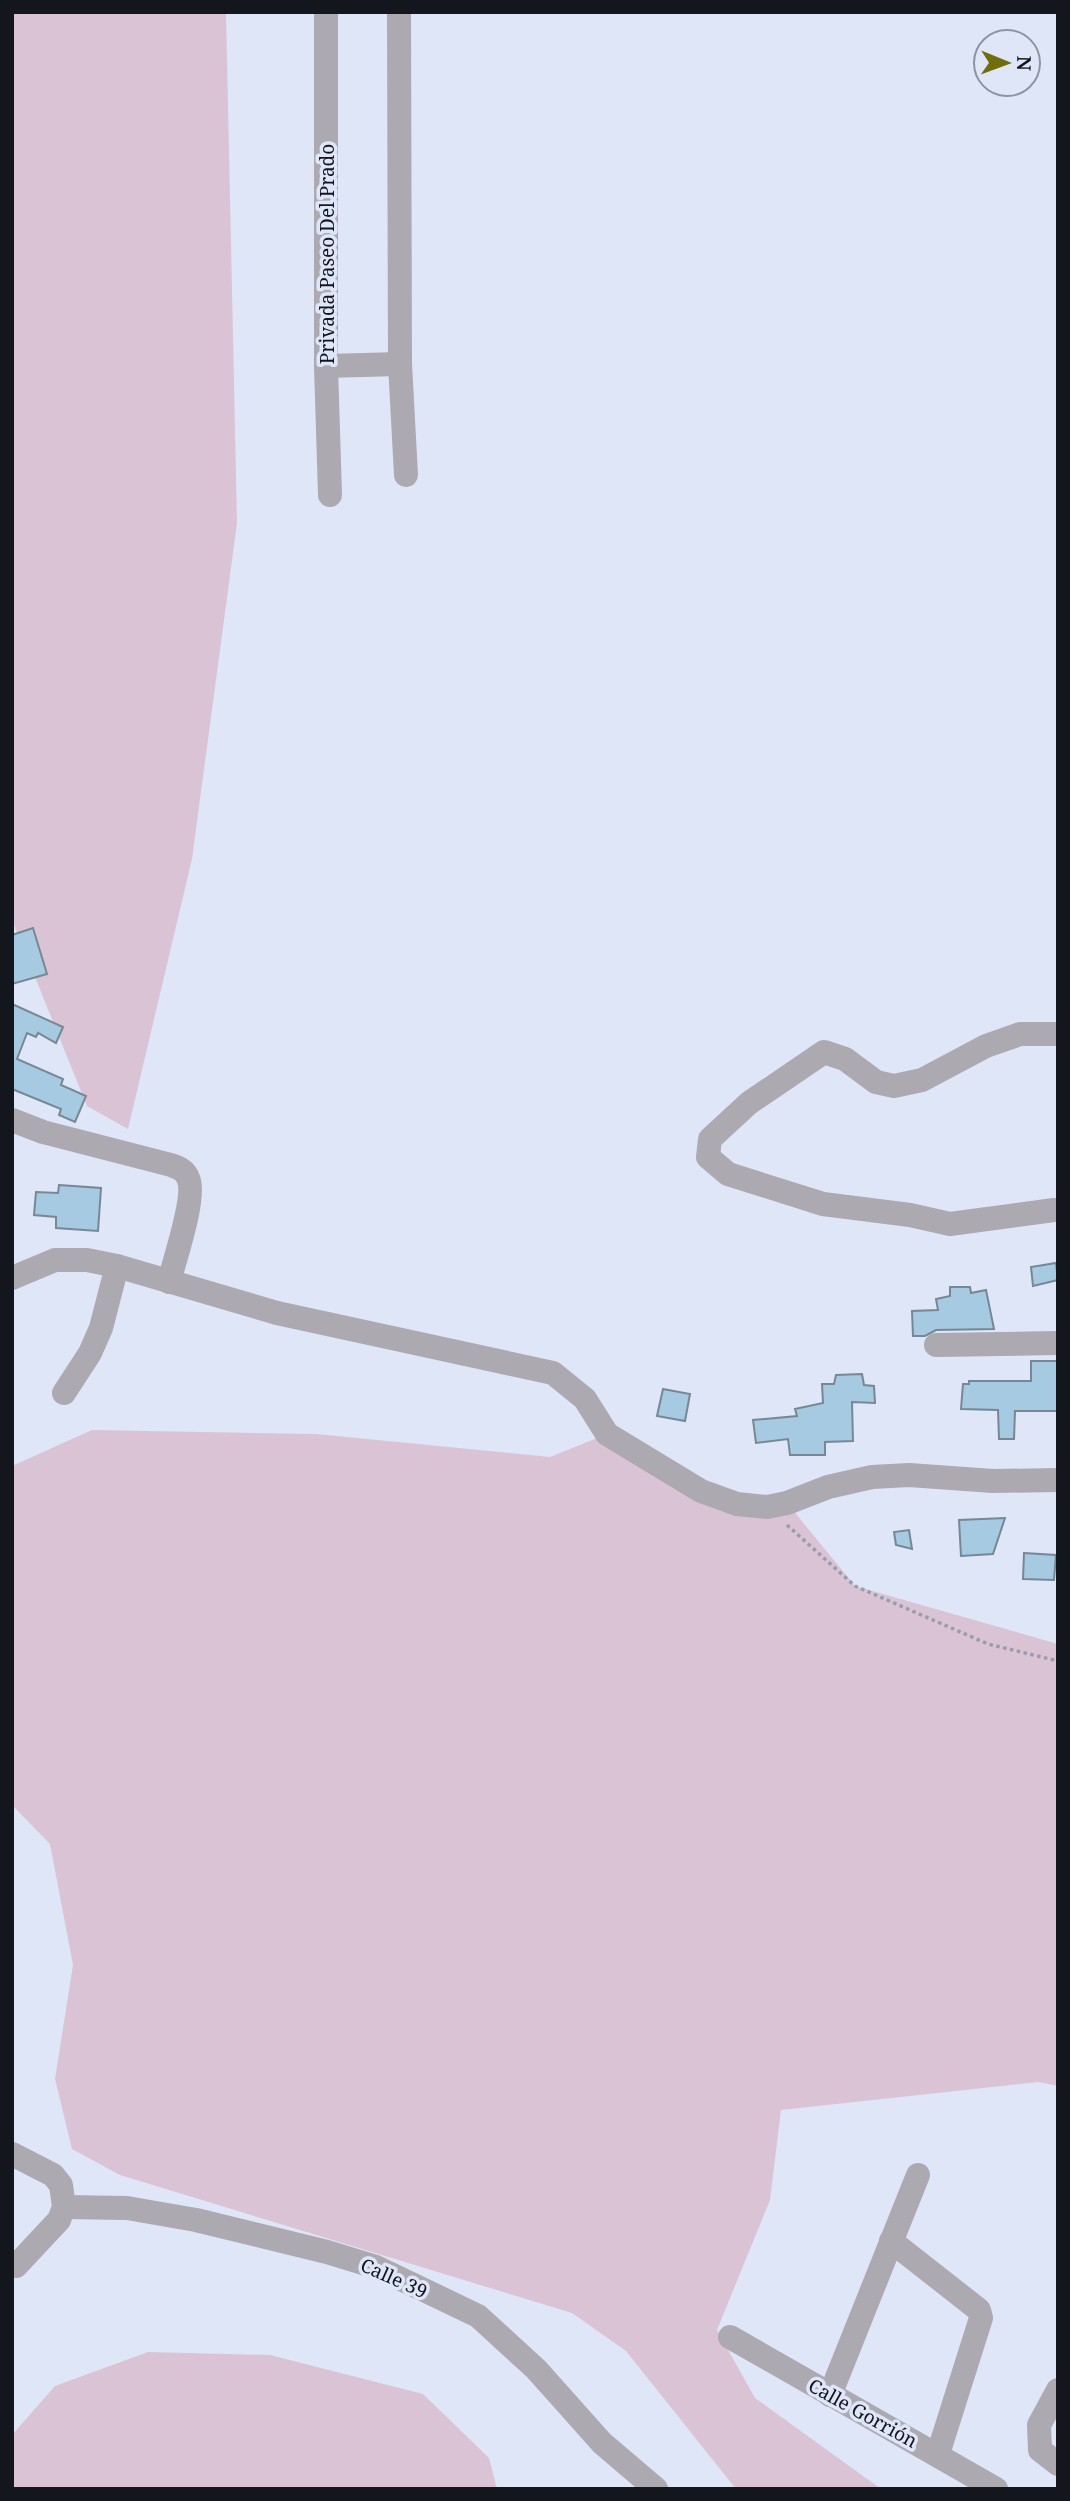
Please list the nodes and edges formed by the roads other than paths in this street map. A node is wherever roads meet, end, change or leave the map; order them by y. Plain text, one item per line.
1 (326, 12) edge
2 (399, 12) edge
3 (400, 364) junction
4 (326, 366) junction
5 (406, 475) dead end
6 (330, 495) dead end
7 (1058, 1034) edge
8 (12, 1120) edge
9 (1054, 1210) dead end
10 (117, 1266) junction
11 (12, 1279) edge
12 (169, 1282) junction
13 (1058, 1343) edge
14 (936, 1345) dead end
15 (64, 1393) dead end
16 (1058, 1480) edge
17 (12, 2154) edge
18 (918, 2175) dead end
19 (64, 2207) junction
20 (891, 2241) junction
21 (16, 2266) dead end
22 (730, 2337) dead end
23 (1058, 2390) edge
24 (830, 2395) junction
25 (938, 2454) junction
26 (1058, 2465) edge
27 (656, 2489) edge
28 (996, 2489) edge

1 - 4 street, Privada Paseo Del Prado
2 - 3 street
3 - 4 street
3 - 5 street
4 - 6 street, Privada Paseo Del Prado
7 - 9 street
8 - 12 street
10 - 11 street
10 - 12 street
10 - 15 street
12 - 16 street
13 - 14 street
17 - 19 street
18 - 20 street
19 - 21 street
19 - 27 street, Calle 39
20 - 24 street
20 - 25 street
22 - 24 street, Calle Gorrión
23 - 26 street
24 - 25 street, Calle Gorrión
25 - 28 street, Calle Gorrión

